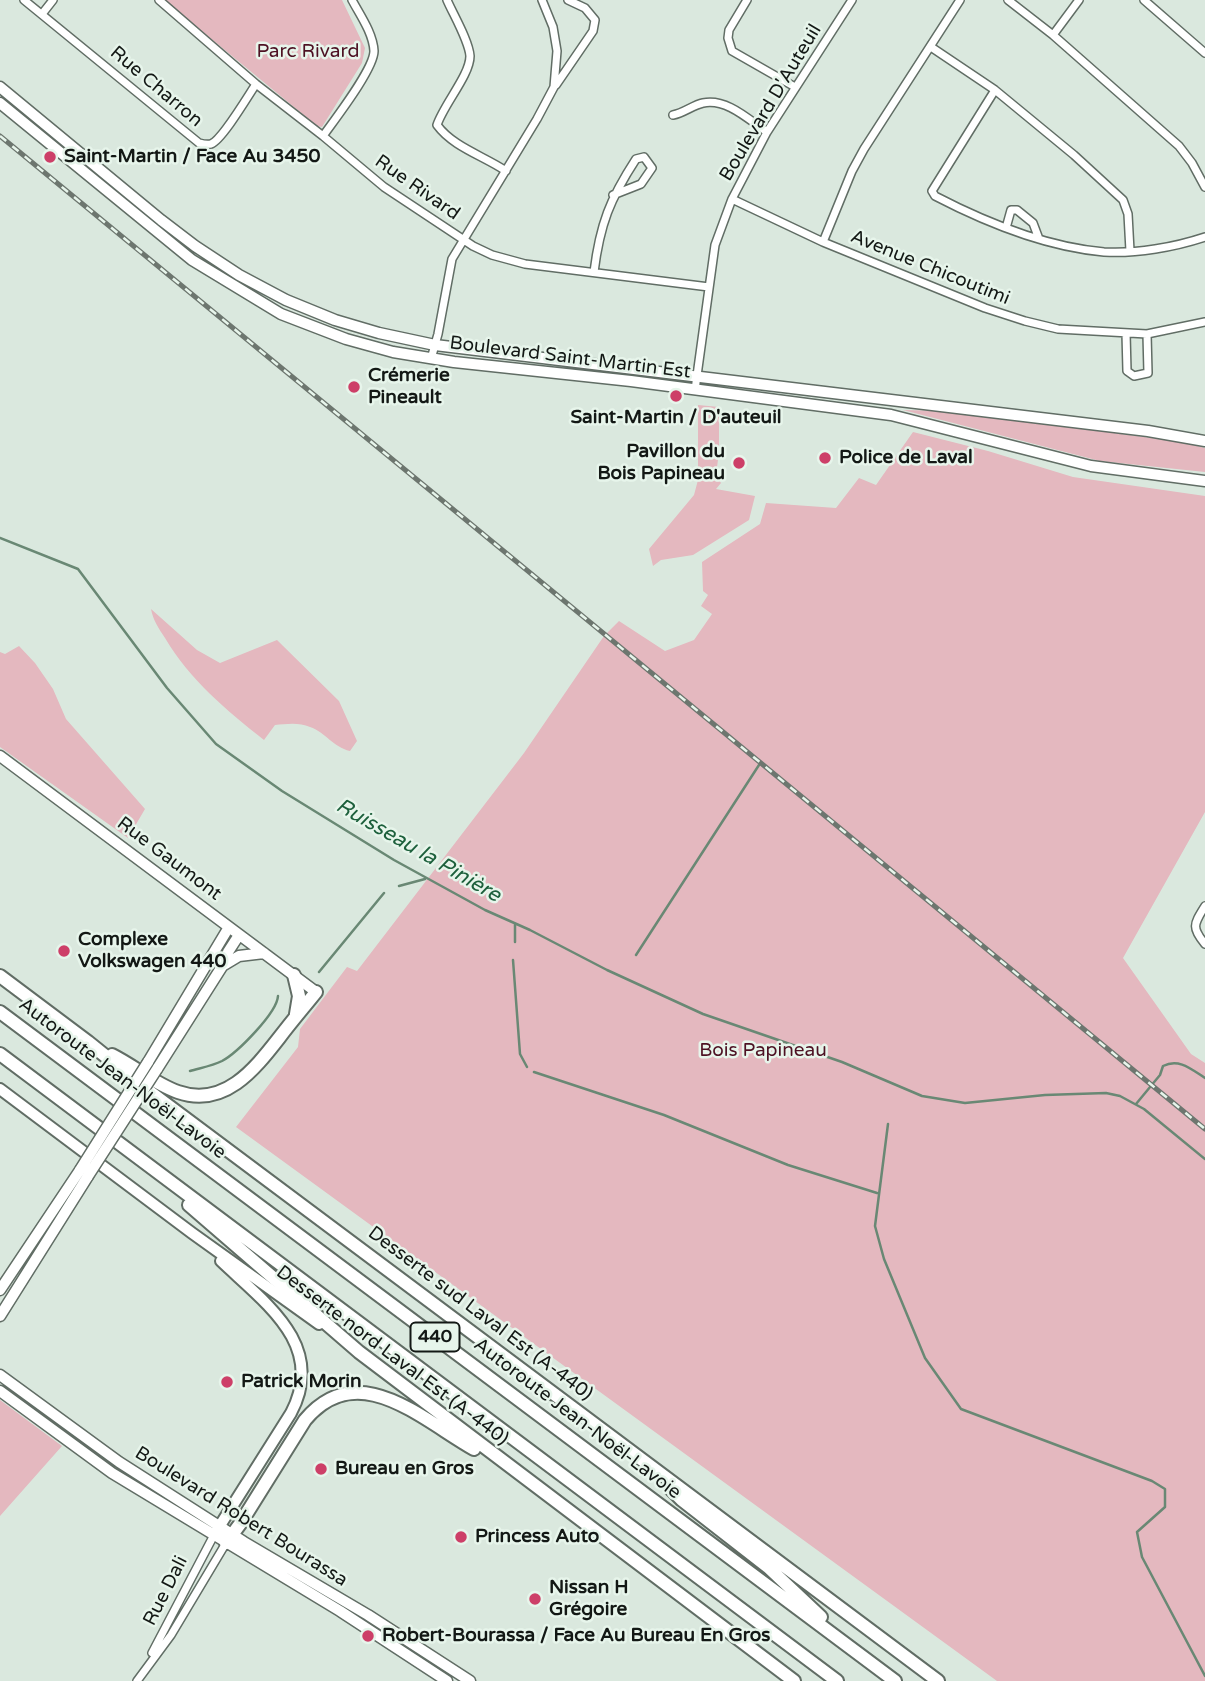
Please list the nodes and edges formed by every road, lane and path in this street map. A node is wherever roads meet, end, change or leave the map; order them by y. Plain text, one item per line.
1 (24, 0) edge
2 (53, 0) edge
3 (159, 0) edge
4 (352, 0) edge
5 (447, 0) edge
6 (541, 0) edge
7 (568, 0) edge
8 (747, 0) edge
9 (852, 0) edge
10 (960, 0) edge
11 (1008, 0) edge
12 (1079, 0) edge
13 (1146, 1) edge
14 (42, 14) junction
15 (1053, 35) junction
16 (932, 47) junction
17 (1205, 53) edge
18 (256, 84) junction
19 (0, 87) edge
20 (554, 87) junction
21 (795, 87) junction
22 (995, 90) junction
23 (0, 103) edge
24 (673, 116) dead end
25 (767, 132) junction
26 (323, 136) junction
27 (506, 170) junction
28 (1205, 187) edge
29 (613, 195) junction
30 (732, 199) junction
31 (1006, 228) junction
32 (1205, 237) edge
33 (1039, 239) junction
34 (463, 240) junction
35 (823, 242) junction
36 (1130, 251) junction
37 (594, 272) junction
38 (709, 287) junction
39 (1205, 323) edge
40 (1126, 333) junction
41 (1147, 334) junction
42 (435, 345) junction
43 (431, 359) junction
44 (696, 376) junction
45 (767, 384) junction
46 (695, 390) junction
47 (836, 395) junction
48 (770, 399) junction
49 (835, 407) junction
50 (1205, 441) edge
51 (1205, 481) edge
52 (0, 755) edge
53 (1205, 906) edge
54 (229, 927) junction
55 (239, 935) junction
56 (1205, 944) edge
57 (264, 953) junction
58 (223, 965) junction
59 (293, 975) junction
60 (0, 976) edge
61 (316, 992) joint
62 (0, 1012) edge
63 (296, 1017) junction
64 (88, 1042) junction
65 (0, 1054) edge
66 (152, 1066) junction
67 (0, 1089) edge
68 (101, 1129) junction
69 (84, 1173) junction
70 (192, 1233) junction
71 (0, 1290) edge
72 (0, 1316) edge
73 (359, 1352) junction
74 (0, 1375) edge
75 (0, 1391) edge
76 (643, 1460) junction
77 (512, 1470) junction
78 (223, 1535) junction
79 (870, 1663) junction
80 (148, 1664) junction
81 (137, 1681) edge
82 (447, 1681) edge
83 (470, 1681) edge
84 (794, 1681) edge
85 (837, 1681) edge
86 (895, 1681) edge
87 (938, 1681) edge

1 - 14 street, Rue Charron
2 - 14 street
3 - 18 street, Rue Rivard
4 - 26 street
5 - 27 street
6 - 20 street
7 - 20 street
8 - 21 street
9 - 21 street, Boulevard D'Auteuil
10 - 16 street
11 - 15 street
12 - 15 street
13 - 17 street
14 - 18 street, Rue Charron
15 - 28 street
16 - 22 street
16 - 35 street
18 - 26 street, Rue Rivard
19 - 42 main road, Boulevard Saint-Martin Est
20 - 27 street
21 - 25 street, Boulevard D'Auteuil
22 - 31 street
22 - 36 street
23 - 43 main road, Boulevard Saint-Martin Est
24 - 25 street
25 - 30 street, Boulevard D'Auteuil
26 - 34 street, Rue Rivard
27 - 34 street
29 - 29 street
29 - 37 street
30 - 35 street, Avenue Chicoutimi
30 - 38 street, Boulevard D'Auteuil
31 - 33 street
31 - 33 street
32 - 36 street
33 - 36 street
34 - 37 street, Rue Rivard
34 - 42 street
35 - 40 street, Avenue Chicoutimi
37 - 38 street, Rue Rivard
38 - 44 street, Boulevard D'Auteuil
39 - 41 street, Avenue Chicoutimi
40 - 41 street, Avenue Chicoutimi
40 - 41 street
42 - 43 street
42 - 44 main road, Boulevard Saint-Martin Est
43 - 46 main road, Boulevard Saint-Martin Est
44 - 45 main road, Boulevard Saint-Martin Est
44 - 46 street, Boulevard D'Auteuil
45 - 47 main road, Boulevard Saint-Martin Est
45 - 48 main road
46 - 48 main road, Boulevard Saint-Martin Est
47 - 49 main road
47 - 50 main road, Boulevard Saint-Martin Est
48 - 49 main road, Boulevard Saint-Martin Est
49 - 51 main road, Boulevard Saint-Martin Est
52 - 54 main road, Rue Gaumont
53 - 56 street
54 - 55 main road, Rue Gaumont
54 - 66 main road
55 - 57 main road, Rue Gaumont
55 - 58 main road
57 - 58 main road
57 - 59 main road, Rue Gaumont
58 - 66 main road
59 - 61 main road, Rue Gaumont
59 - 63 highway
60 - 64 highway, Desserte sud Laval Est (A-440)
61 - 63 highway
62 - 79 highway, Autoroute Jean-Noël-Lavoie / 440
63 - 64 highway
64 - 76 highway, Desserte sud Laval Est (A-440)
65 - 68 highway, 440
66 - 69 main road, bridge
67 - 70 main road, Desserte nord Laval Est (A-440)
68 - 73 highway
68 - 85 highway, 440
69 - 71 main road
69 - 72 main road
70 - 73 main road, Desserte nord Laval Est (A-440)
70 - 78 main road
73 - 77 highway, Desserte nord Laval Est (A-440)
74 - 78 main road, Boulevard Robert Bourassa
75 - 78 main road, Boulevard Robert Bourassa
76 - 79 highway
76 - 87 highway, Desserte sud Laval Est (A-440)
77 - 78 highway
77 - 84 highway, Desserte nord Laval Est (A-440)
78 - 80 street, Rue Dali
78 - 80 street, Rue Dali
78 - 82 main road, Boulevard Robert Bourassa
78 - 83 main road, Boulevard Robert Bourassa
79 - 86 highway, Autoroute Jean-Noël-Lavoie / 440
80 - 81 street, Rue Dali

